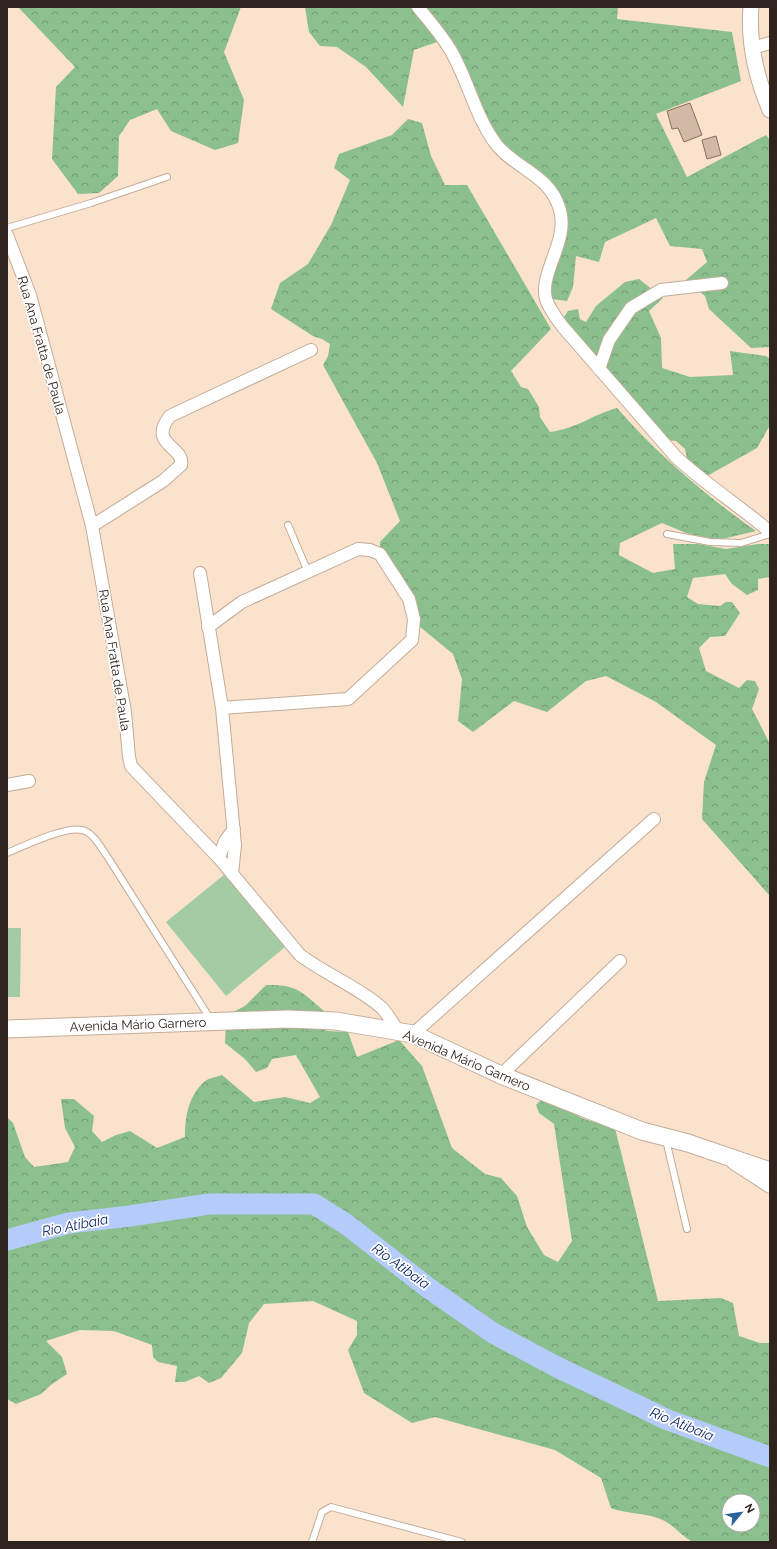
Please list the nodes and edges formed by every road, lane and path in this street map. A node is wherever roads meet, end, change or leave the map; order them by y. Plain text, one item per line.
1 (418, 7) edge
2 (751, 7) edge
3 (770, 43) edge
4 (752, 48) junction
5 (770, 110) edge
6 (167, 177) dead end
7 (7, 228) edge
8 (7, 235) edge
9 (722, 283) dead end
10 (311, 350) dead end
11 (599, 369) junction
12 (288, 525) dead end
13 (92, 526) junction
14 (770, 533) edge
15 (667, 534) dead end
16 (308, 572) junction
17 (200, 573) dead end
18 (208, 627) junction
19 (222, 708) junction
20 (29, 781) dead end
21 (7, 784) edge
22 (654, 819) dead end
23 (234, 829) junction
24 (7, 853) edge
25 (219, 858) junction
26 (232, 874) junction
27 (620, 961) dead end
28 (211, 1022) junction
29 (7, 1029) edge
30 (406, 1033) junction
31 (501, 1075) junction
32 (665, 1137) junction
33 (716, 1153) junction
34 (770, 1171) edge
35 (770, 1187) edge
36 (687, 1229) dead end
37 (312, 1542) edge
38 (462, 1542) edge

1 - 11 street
2 - 4 street
3 - 4 street
4 - 5 street
6 - 7 lane
8 - 13 street, Rua Ana Fratta de Paula
9 - 11 street
10 - 13 street
11 - 14 street
12 - 16 lane
13 - 25 street, Rua Ana Fratta de Paula
14 - 15 lane
16 - 18 street
16 - 19 street
17 - 18 street
18 - 19 street
19 - 23 street
20 - 21 street
22 - 30 street
23 - 25 street
23 - 26 street
24 - 28 lane
25 - 26 street, Rua Ana Fratta de Paula
26 - 30 street, Rua Ana Fratta de Paula
27 - 31 street
28 - 29 main road, Avenida Mário Garnero
28 - 30 main road, Avenida Mário Garnero
30 - 31 main road, Avenida Mário Garnero
31 - 32 main road, Avenida Mário Garnero
32 - 33 main road, Avenida Mário Garnero
32 - 36 lane
33 - 34 main road, Avenida Mário Garnero
33 - 35 street
37 - 38 lane

